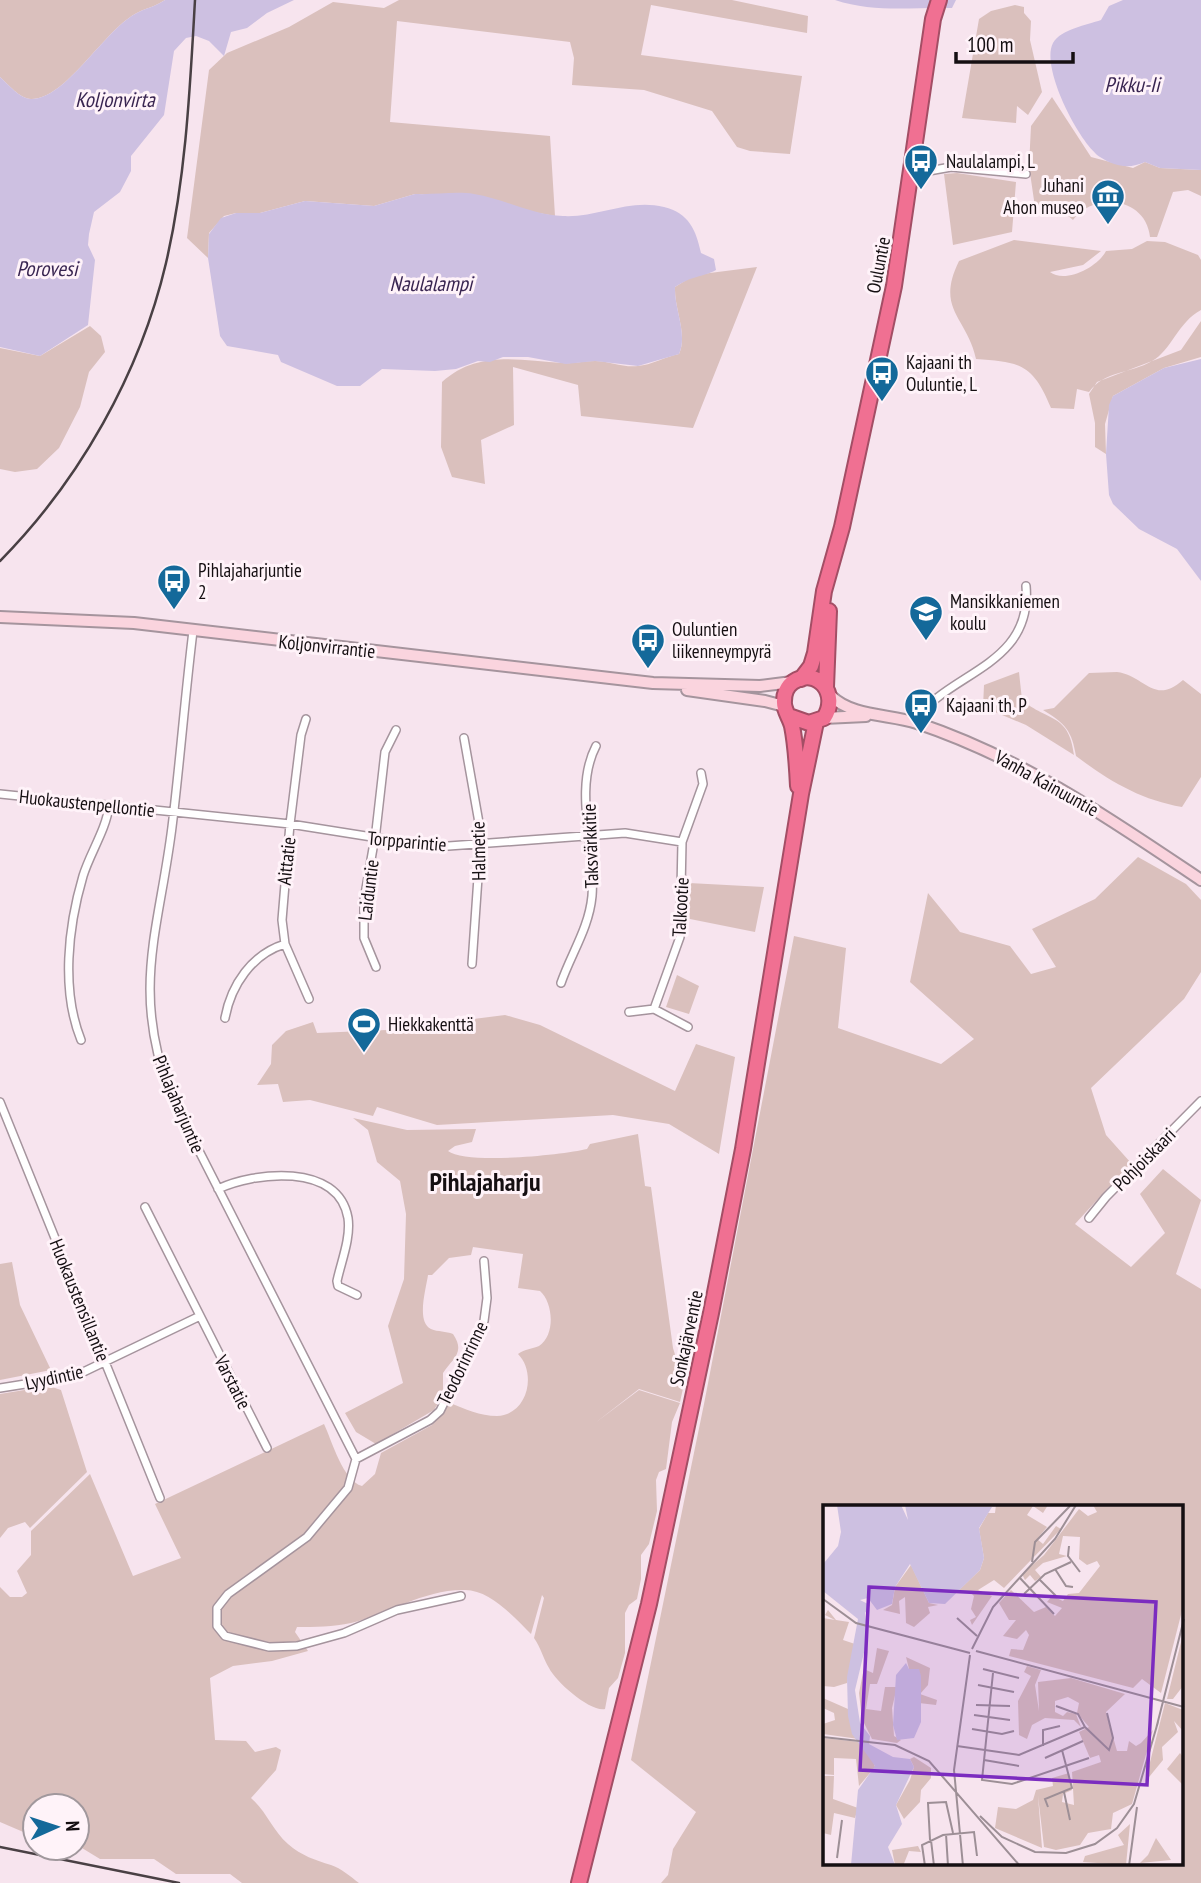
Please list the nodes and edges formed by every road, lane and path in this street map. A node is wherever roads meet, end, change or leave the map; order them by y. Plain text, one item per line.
1 (939, 0) edge
2 (912, 174) junction
3 (1026, 174) dead end
4 (840, 536) junction
5 (1026, 586) dead end
6 (0, 617) edge
7 (193, 631) junction
8 (796, 681) junction
9 (653, 683) junction
10 (829, 691) junction
11 (787, 711) junction
12 (879, 715) junction
13 (306, 719) dead end
14 (820, 720) junction
15 (915, 722) junction
16 (396, 730) dead end
17 (464, 738) dead end
18 (596, 746) dead end
19 (701, 774) dead end
20 (0, 794) edge
21 (801, 794) junction
22 (109, 806) junction
23 (174, 812) junction
24 (290, 824) junction
25 (590, 834) junction
26 (375, 839) junction
27 (682, 842) junction
28 (482, 843) junction
29 (1201, 880) edge
30 (285, 944) junction
31 (472, 964) dead end
32 (376, 967) dead end
33 (561, 983) dead end
34 (309, 999) dead end
35 (654, 1009) junction
36 (629, 1012) dead end
37 (225, 1018) dead end
38 (688, 1027) dead end
39 (81, 1040) dead end
40 (1201, 1101) edge
41 (0, 1102) edge
42 (218, 1189) junction
43 (145, 1207) dead end
44 (1089, 1218) dead end
45 (484, 1261) dead end
46 (358, 1295) dead end
47 (200, 1316) junction
48 (107, 1363) junction
49 (0, 1388) edge
50 (267, 1448) dead end
51 (356, 1459) junction
52 (160, 1498) dead end
53 (461, 1597) dead end
54 (579, 1883) edge

1 - 2 highway, Ouluntie
2 - 3 street
2 - 4 highway, Ouluntie
4 - 8 highway, Ouluntie
4 - 10 highway, Ouluntie
5 - 15 street
6 - 7 main road, Koljonvirrantie
7 - 9 main road, Koljonvirrantie
7 - 23 street, Pihlajaharjuntie
8 - 9 main road, Koljonvirrantie
8 - 10 highway
8 - 11 highway
9 - 11 main road, Koljonvirrantie
10 - 12 main road, Vanha Kainuuntie
10 - 14 highway
11 - 14 highway
11 - 21 highway, Sonkajärventie
12 - 14 main road, Vanha Kainuuntie
12 - 15 main road, Vanha Kainuuntie
13 - 24 street, Aittatie
14 - 21 highway, Sonkajärventie
15 - 29 main road, Vanha Kainuuntie
16 - 26 street, Laiduntie
17 - 28 street, Halmetie
18 - 25 street, Taksvärkkitie
19 - 27 street, Talkootie
20 - 22 street, Huokaustenpellontie
21 - 54 highway, Sonkajärventie
22 - 23 street, Huokaustenpellontie
22 - 39 street
23 - 24 street, Torpparintie
23 - 42 street, Pihlajaharjuntie
24 - 26 street, Torpparintie
24 - 30 street, Aittatie
25 - 27 street, Torpparintie
25 - 28 street, Torpparintie
25 - 33 street, Taksvärkkitie
26 - 28 street, Torpparintie
26 - 32 street, Laiduntie
27 - 35 street, Talkootie
28 - 31 street, Halmetie
30 - 34 street, Aittatie
30 - 37 street
35 - 36 street
35 - 38 street
40 - 44 street, Pohjoiskaari
41 - 48 street, Huokaustensillantie
42 - 46 street
42 - 51 street, Pihlajaharjuntie
43 - 47 street, Varstatie
45 - 51 street, Teodorinrinne
47 - 48 street
47 - 50 street, Varstatie
48 - 49 street, Lyydintie
48 - 52 street, Huokaustensillantie
51 - 53 street

